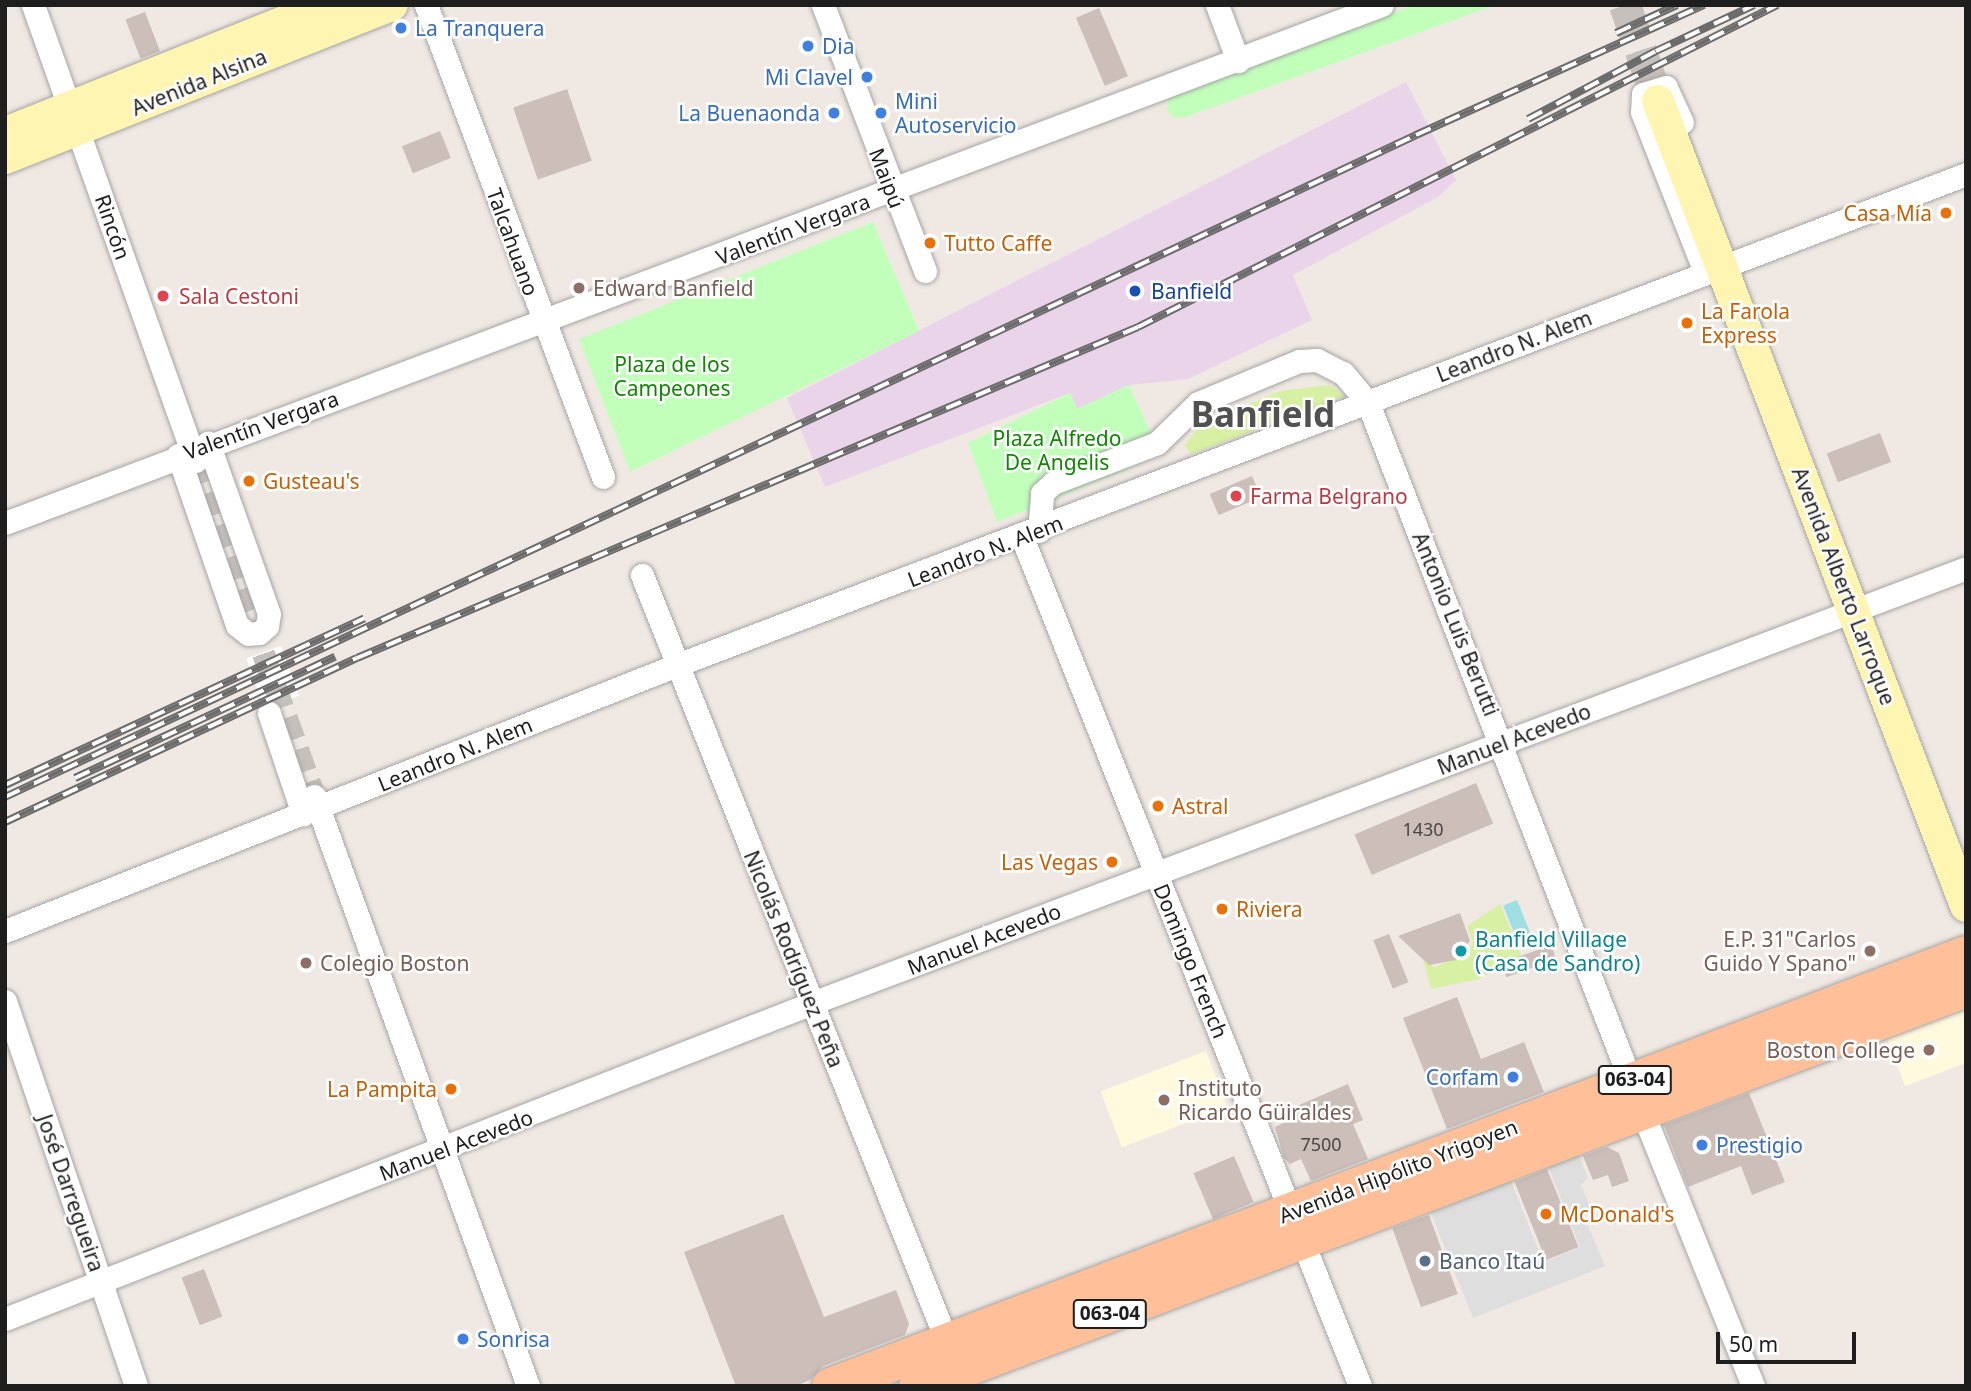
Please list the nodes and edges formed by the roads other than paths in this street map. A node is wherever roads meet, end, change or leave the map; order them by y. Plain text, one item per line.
1 (33, 5) edge
2 (327, 5) edge
3 (392, 5) edge
4 (426, 5) edge
5 (823, 5) edge
6 (1217, 5) edge
7 (1382, 5) edge
8 (1238, 61) junction
9 (1658, 101) tunnel mouth
10 (74, 119) junction
11 (5, 133) edge
12 (5, 158) edge
13 (1966, 174) edge
14 (892, 191) junction
15 (1712, 269) junction
16 (925, 271) dead end
17 (543, 324) junction
18 (1368, 403) junction
19 (193, 452) junction
20 (603, 477) dead end
21 (5, 523) edge
22 (1031, 534) junction
23 (1966, 568) edge
24 (642, 575) dead end
25 (1854, 610) junction
26 (677, 665) junction
27 (269, 713) dead end
28 (1504, 743) junction
29 (312, 806) junction
30 (1157, 874) junction
31 (1966, 906) edge
32 (5, 931) edge
33 (1966, 954) edge
34 (1966, 988) edge
35 (5, 1001) edge
36 (812, 1003) junction
37 (1636, 1096) junction
38 (445, 1150) junction
39 (1297, 1227) junction
40 (101, 1282) junction
41 (5, 1319) edge
42 (955, 1366) edge
43 (136, 1386) edge
44 (528, 1386) edge
45 (830, 1386) edge
46 (916, 1386) edge
47 (1360, 1386) edge
48 (1752, 1386) edge

1 - 10 street, Rincón
2 - 10 street, Avenida Alsina
3 - 10 street, Avenida Alsina
4 - 17 street, Talcahuano
5 - 14 street, Maipú
6 - 8 street
7 - 8 street, Valentín Vergara
8 - 14 street, Valentín Vergara
9 - 15 street, Avenida Alberto Larroque
10 - 11 street, Avenida Alsina
10 - 12 street, Avenida Alsina
10 - 19 street, Rincón
13 - 15 street, Leandro N. Alem
14 - 16 street, Maipú
14 - 17 street, Valentín Vergara
15 - 15 street, Avenida Alberto Larroque
15 - 18 street, Leandro N. Alem
15 - 25 street, Avenida Alberto Larroque
17 - 19 street, Valentín Vergara
17 - 20 street, Talcahuano
18 - 22 street, Leandro N. Alem
18 - 22 street
18 - 28 street, Antonio Luis Berutti
19 - 19 street
19 - 21 street, Valentín Vergara
22 - 26 street, Leandro N. Alem
22 - 30 street, Domingo French
23 - 25 street, Manuel Acevedo
24 - 26 street, Nicolás Rodríguez Peña
25 - 28 street, Manuel Acevedo
25 - 31 street, Avenida Alberto Larroque
26 - 29 street, Leandro N. Alem
26 - 36 street, Nicolás Rodríguez Peña
27 - 29 street
28 - 30 street, Manuel Acevedo
28 - 37 street, Antonio Luis Berutti
29 - 32 street, Leandro N. Alem
29 - 38 street
30 - 36 street, Manuel Acevedo
30 - 39 street, Domingo French
33 - 37 main road, Avenida Hipólito Yrigoyen / 063-04
34 - 37 main road, Avenida Hipólito Yrigoyen / 063-04
35 - 40 street, José Darregueira
36 - 38 street, Manuel Acevedo
36 - 42 street, Nicolás Rodríguez Peña
37 - 39 main road, Avenida Hipólito Yrigoyen / 063-04
37 - 48 street, Antonio Luis Berutti
38 - 40 street, Manuel Acevedo
38 - 44 street
39 - 42 main road, Avenida Hipólito Yrigoyen / 063-04
39 - 47 street, Domingo French
40 - 41 street, Manuel Acevedo
40 - 43 street, José Darregueira
42 - 45 main road, Avenida Hipólito Yrigoyen / 063-04
42 - 46 main road, Avenida Hipólito Yrigoyen / 063-04

